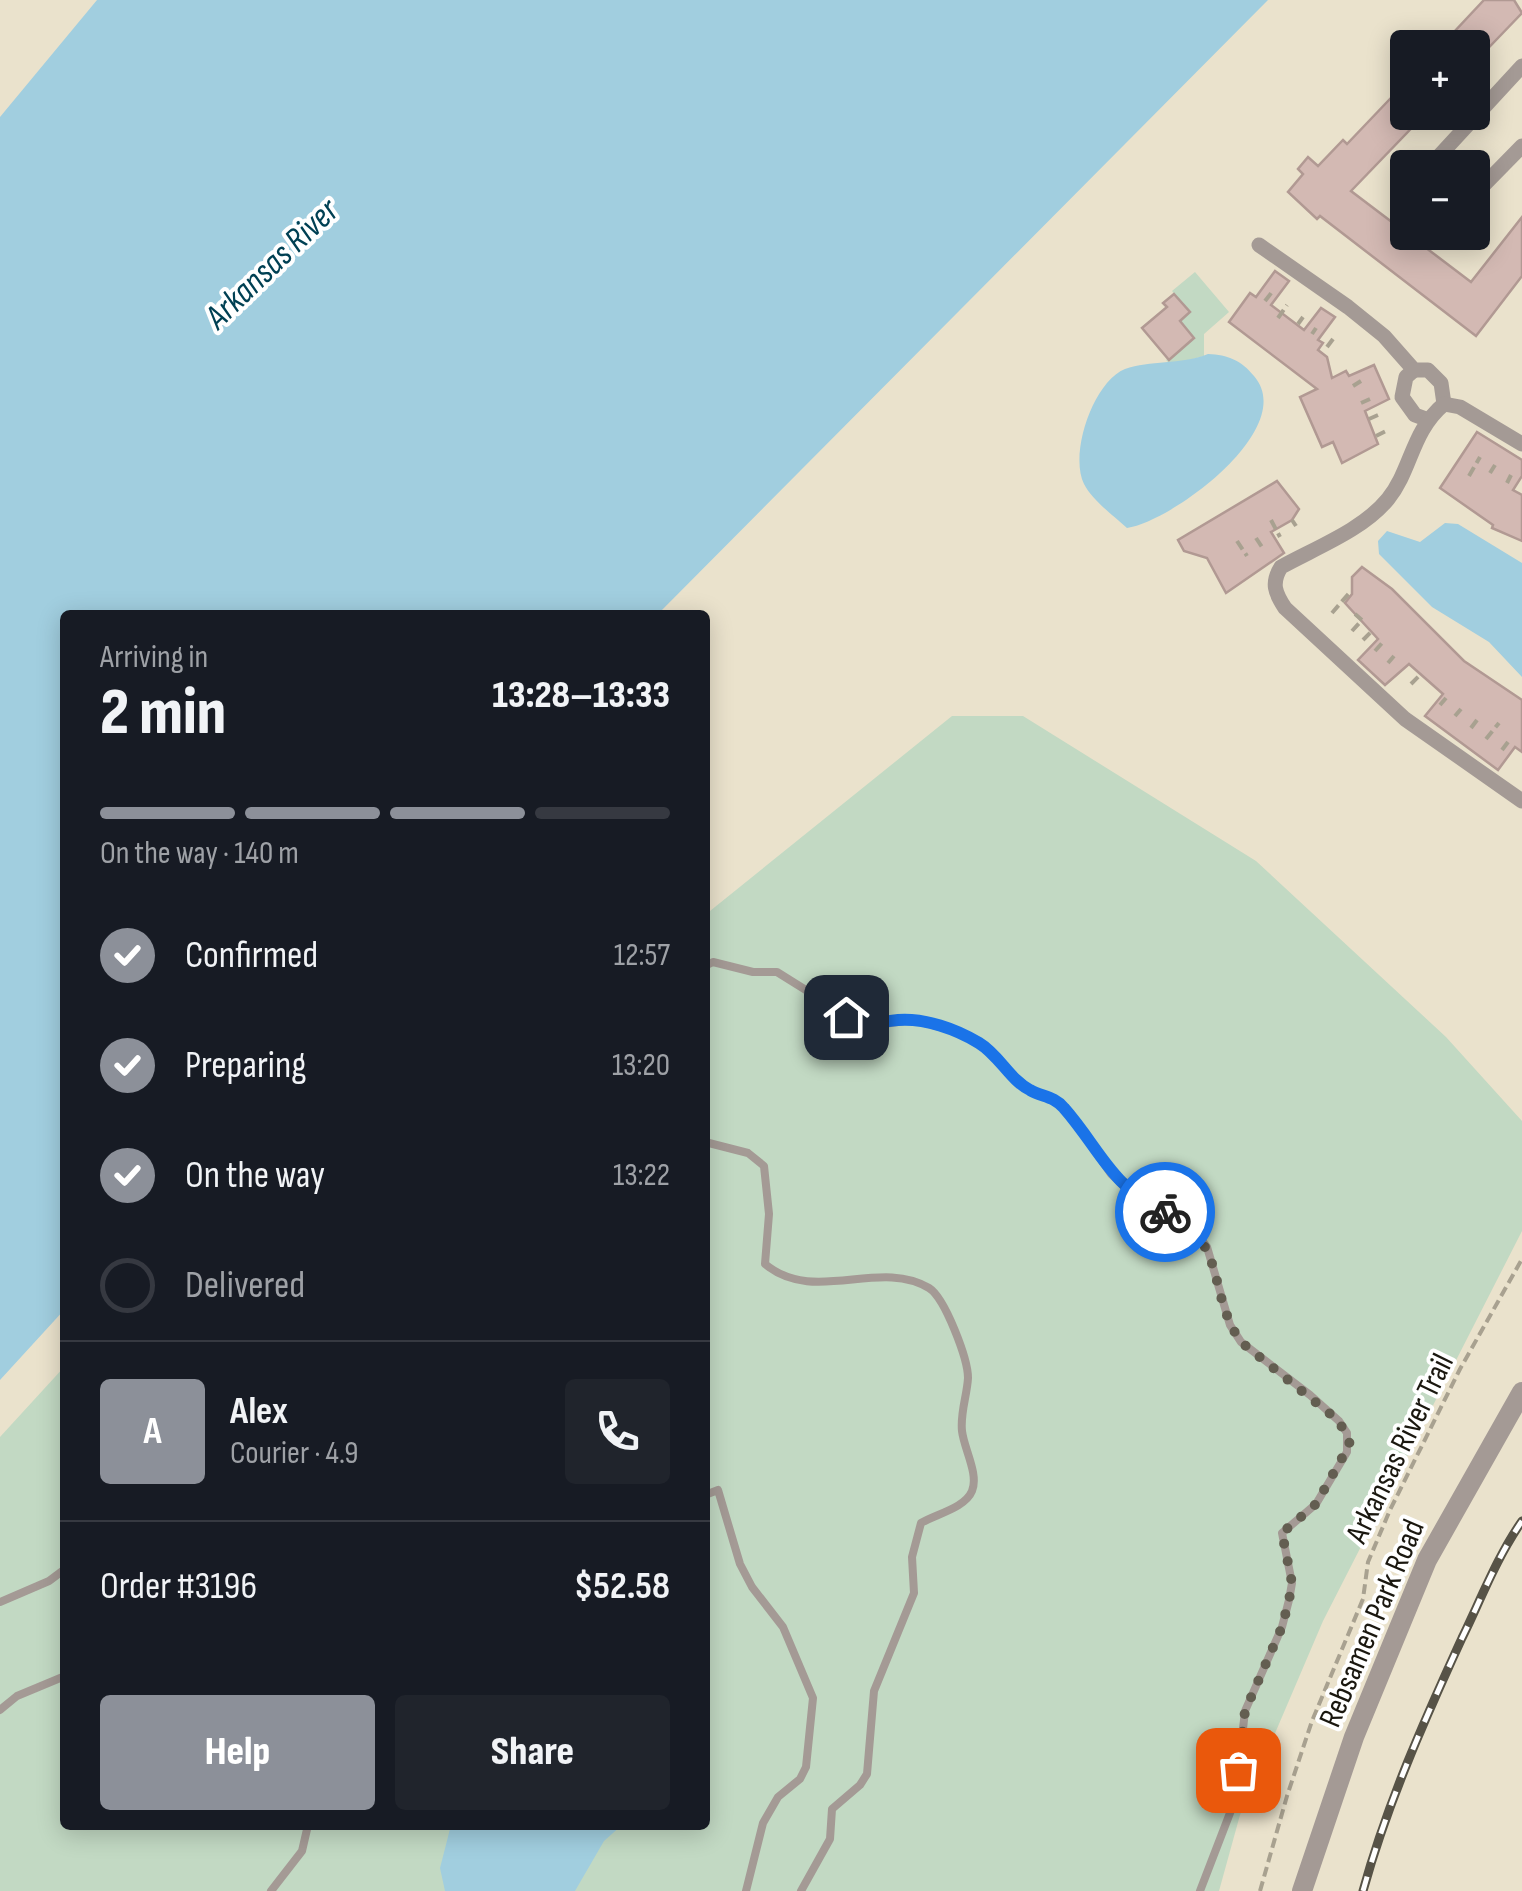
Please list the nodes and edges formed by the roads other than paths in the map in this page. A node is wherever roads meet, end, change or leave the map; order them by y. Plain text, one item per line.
1 (1522, 66) edge
2 (1522, 146) edge
3 (1445, 150) edge
4 (1490, 179) edge
5 (1259, 244) dead end
6 (1414, 370) junction
7 (1444, 404) junction
8 (1426, 419) junction
9 (1522, 444) edge
10 (1522, 800) edge
11 (710, 963) edge
12 (710, 1143) edge
13 (1522, 1392) edge
14 (710, 1491) edge
15 (60, 1573) edge
16 (0, 1602) edge
17 (60, 1678) edge
18 (0, 1710) edge
19 (307, 1830) edge
20 (271, 1891) edge
21 (746, 1891) edge
22 (800, 1891) edge
23 (1200, 1891) edge
24 (1302, 1891) edge

1 - 3 street
2 - 4 street
5 - 6 street
6 - 7 street
6 - 8 street
7 - 8 street
7 - 9 street
8 - 10 street
11 - 23 lane
12 - 22 lane
13 - 24 street, Rebsamen Park Road
14 - 21 lane
15 - 16 lane
17 - 18 lane
19 - 20 lane

